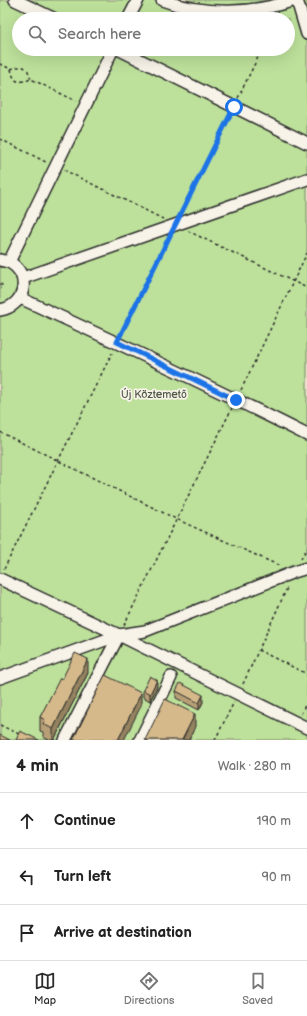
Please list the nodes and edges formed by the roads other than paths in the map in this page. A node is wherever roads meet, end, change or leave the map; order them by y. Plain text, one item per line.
1 (15, 0) edge
2 (138, 0) edge
3 (162, 0) edge
4 (296, 0) edge
5 (40, 12) edge
6 (132, 12) edge
7 (307, 34) edge
8 (109, 56) edge
9 (132, 56) edge
10 (307, 143) edge
11 (307, 179) edge
12 (4, 261) edge
13 (23, 278) junction
14 (20, 298) junction
15 (0, 310) edge
16 (307, 435) edge
17 (307, 568) edge
18 (2, 575) edge
19 (119, 635) junction
20 (171, 677) dead end
21 (0, 678) edge
22 (307, 728) edge
23 (65, 740) edge
24 (140, 740) edge

1 - 5 lane
2 - 6 lane
3 - 4 lane
4 - 7 lane
8 - 12 lane
9 - 10 lane
11 - 13 lane
12 - 13 lane
13 - 14 lane
14 - 15 lane
14 - 16 lane
17 - 19 lane
18 - 19 lane
19 - 21 lane
19 - 22 lane
19 - 23 lane
20 - 24 lane

